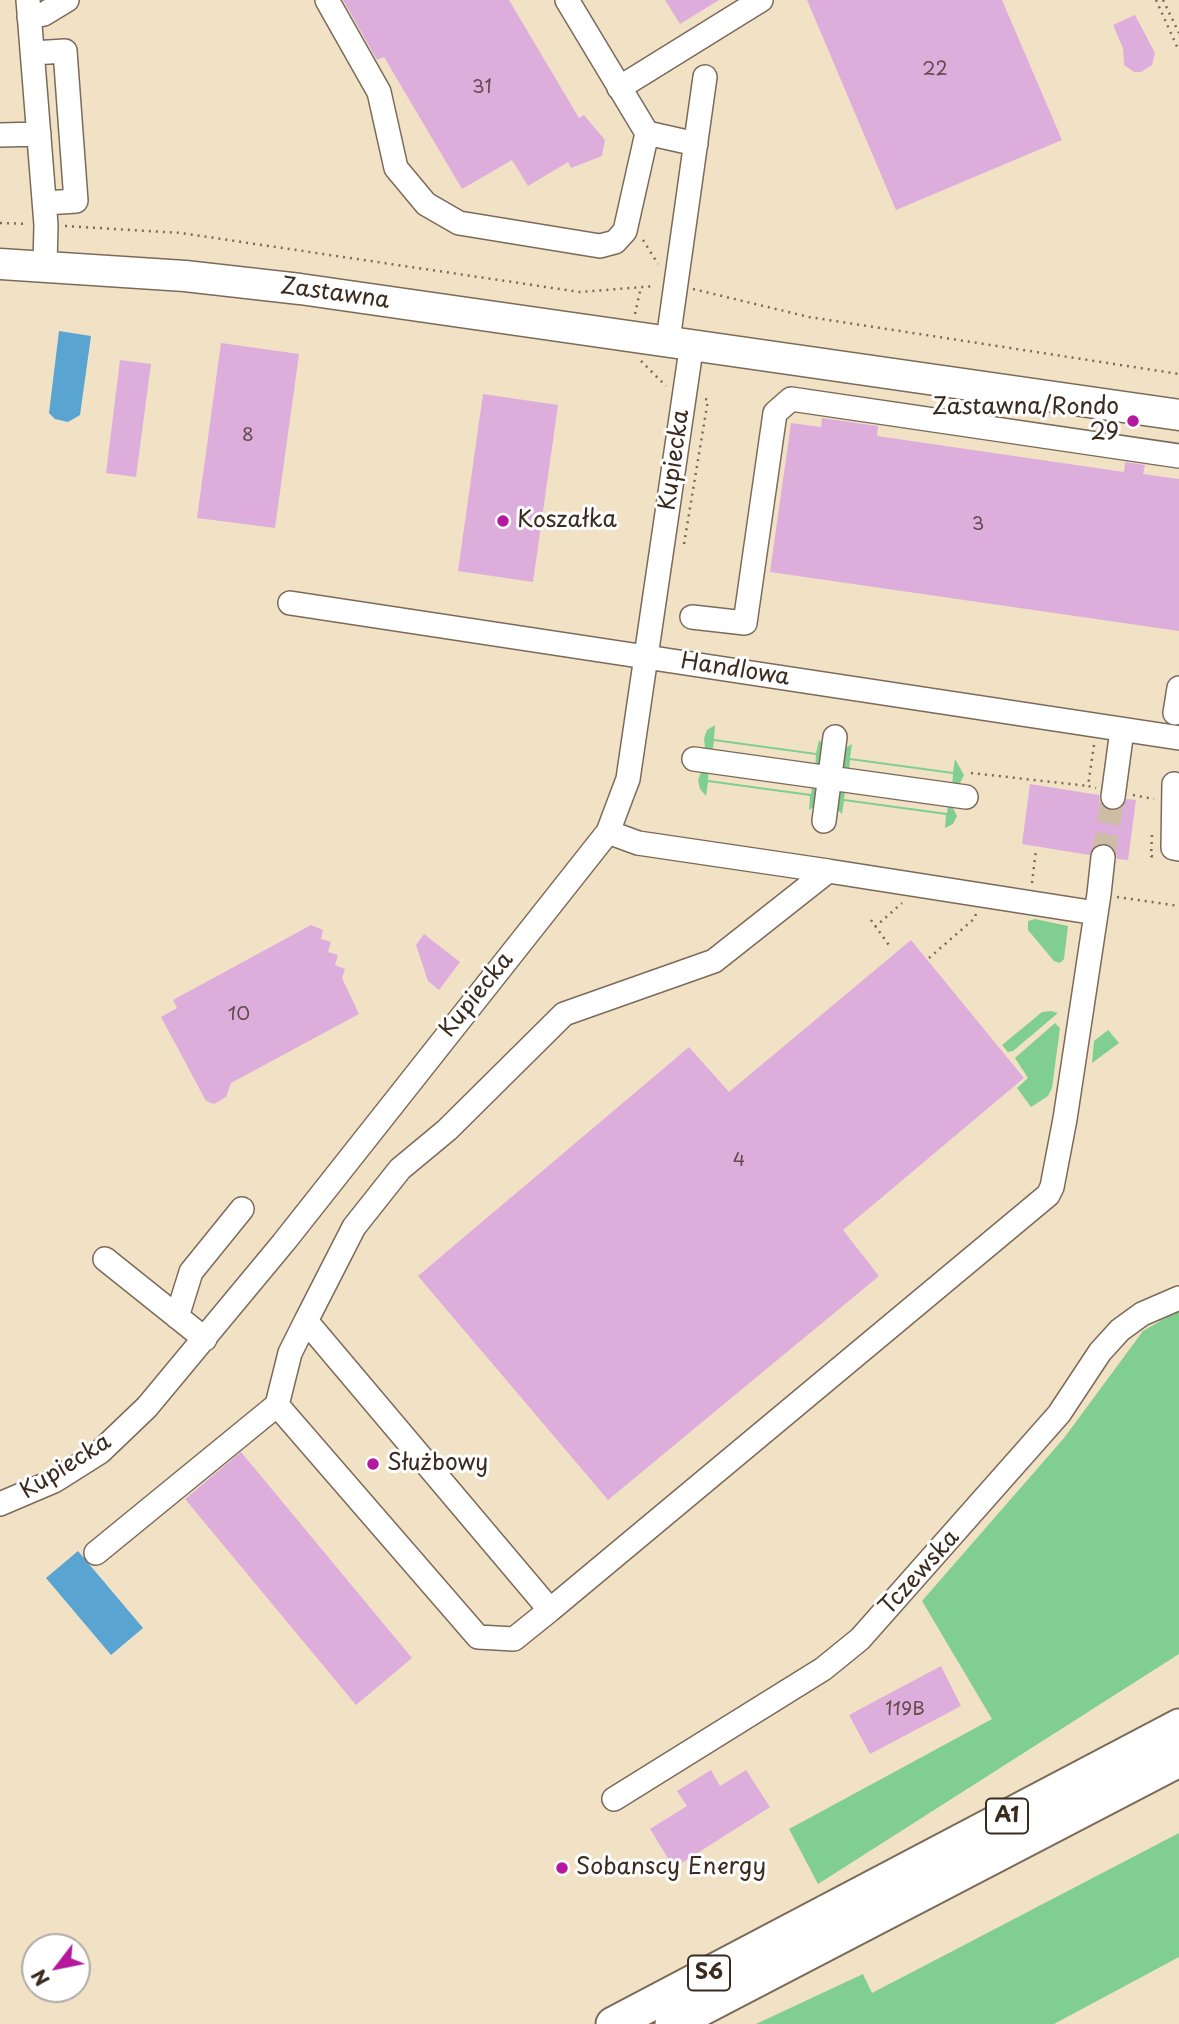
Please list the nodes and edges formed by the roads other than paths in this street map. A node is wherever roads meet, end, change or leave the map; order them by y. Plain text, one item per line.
1 (67, 0) edge
2 (327, 0) edge
3 (567, 0) edge
4 (761, 0) edge
5 (28, 8) edge
6 (33, 53) junction
7 (705, 77) dead end
8 (620, 88) junction
9 (39, 134) junction
10 (0, 135) edge
11 (658, 136) junction
12 (696, 144) junction
13 (45, 203) junction
14 (0, 264) edge
15 (45, 266) junction
16 (680, 342) junction
17 (1179, 415) edge
18 (1179, 456) edge
19 (290, 603) dead end
20 (692, 617) dead end
21 (647, 656) junction
22 (1179, 688) edge
23 (1175, 713) dead end
24 (1122, 730) junction
25 (835, 737) dead end
26 (1179, 738) edge
27 (694, 759) dead end
28 (830, 776) junction
29 (1174, 784) dead end
30 (966, 797) dead end
31 (1113, 797) tunnel mouth
32 (824, 821) dead end
33 (608, 832) junction
34 (1179, 849) edge
35 (1103, 857) tunnel mouth
36 (828, 871) junction
37 (1096, 913) junction
38 (242, 1209) dead end
39 (105, 1259) dead end
40 (1179, 1298) edge
41 (177, 1317) junction
42 (306, 1321) junction
43 (205, 1339) junction
44 (277, 1405) junction
45 (0, 1504) edge
46 (96, 1552) dead end
47 (550, 1610) junction
48 (1179, 1726) edge
49 (1179, 1760) edge
50 (614, 1799) dead end
51 (842, 1919) junction
52 (811, 1936) junction
53 (660, 2021) edge
54 (612, 2024) edge
55 (638, 2024) edge

1 - 5 street
2 - 11 street
3 - 8 street
4 - 8 street
5 - 6 street
6 - 9 street
6 - 13 street
7 - 12 street
8 - 11 street
9 - 10 street
9 - 13 street
11 - 12 street
12 - 16 street
13 - 15 street
14 - 15 main road, Zastawna
15 - 16 main road, Zastawna
16 - 17 main road, Zastawna
16 - 21 street, Kupiecka
18 - 20 street
19 - 21 street, Handlowa
21 - 24 street, Handlowa
21 - 33 street, Kupiecka
22 - 23 street
24 - 26 street, Handlowa
24 - 31 street
25 - 28 street
27 - 28 street
28 - 30 street
28 - 32 street
29 - 34 street
33 - 36 street
33 - 43 street, Kupiecka
35 - 37 street
36 - 37 street
36 - 42 street
37 - 47 street
38 - 41 street
39 - 41 street
40 - 50 street, Tczewska
41 - 43 street
42 - 44 street
42 - 47 street
43 - 45 street, Kupiecka
44 - 46 street
44 - 47 street
48 - 51 highway, A1
49 - 51 highway, A1
51 - 52 highway, A1
51 - 53 street
52 - 53 highway, S6
52 - 54 highway, S6
53 - 55 street

